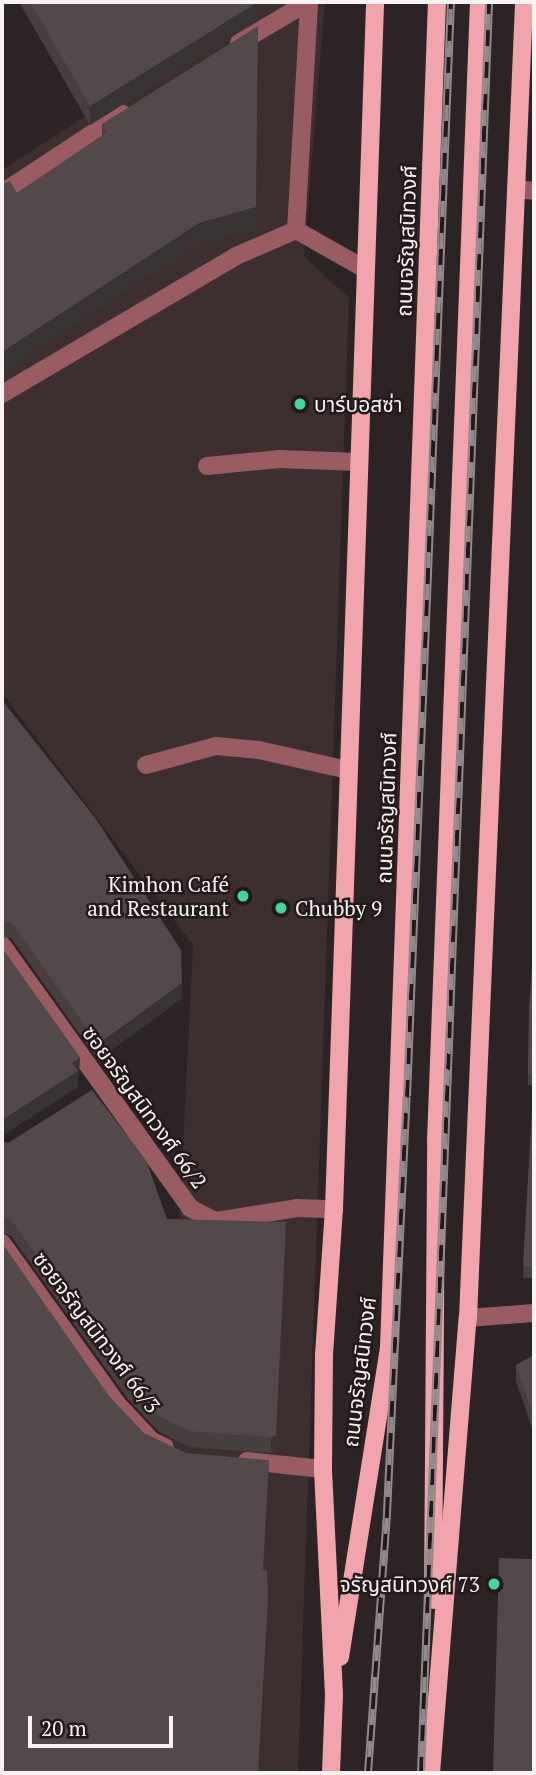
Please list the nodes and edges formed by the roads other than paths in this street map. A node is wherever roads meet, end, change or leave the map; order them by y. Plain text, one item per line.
1 (308, 2) edge
2 (375, 2) edge
3 (437, 2) edge
4 (480, 2) edge
5 (524, 2) edge
6 (228, 50) edge
7 (137, 105) edge
8 (525, 190) edge
9 (2, 192) edge
10 (296, 230) junction
11 (365, 269) junction
12 (2, 394) edge
13 (358, 462) junction
14 (207, 466) dead end
15 (146, 765) dead end
16 (348, 770) junction
17 (2, 945) edge
18 (334, 1209) junction
19 (2, 1243) edge
20 (534, 1313) edge
21 (468, 1318) junction
22 (187, 1458) edge
23 (225, 1460) edge
24 (323, 1469) junction
25 (334, 1695) junction
26 (434, 1697) junction
27 (331, 1773) edge
28 (430, 1773) edge

1 - 6 street
1 - 10 street
2 - 11 main road, ถนนจรัญสนิทวงศ์
3 - 25 main road, ถนนจรัญสนิทวงศ์
4 - 26 main road
5 - 8 main road
7 - 9 street
8 - 21 main road
10 - 11 street
10 - 12 street
11 - 13 main road, ถนนจรัญสนิทวงศ์
13 - 14 street
13 - 16 main road, ถนนจรัญสนิทวงศ์
15 - 16 street
16 - 18 main road, ถนนจรัญสนิทวงศ์
17 - 18 street, ซอยจรัญสนิทวงศ์ 66/2
18 - 24 main road, ถนนจรัญสนิทวงศ์
19 - 22 street, ซอยจรัญสนิทวงศ์ 66/3
20 - 21 street
21 - 26 main road
23 - 24 street
24 - 25 main road, ถนนจรัญสนิทวงศ์
25 - 27 main road, ถนนจรัญสนิทวงศ์
26 - 28 main road

